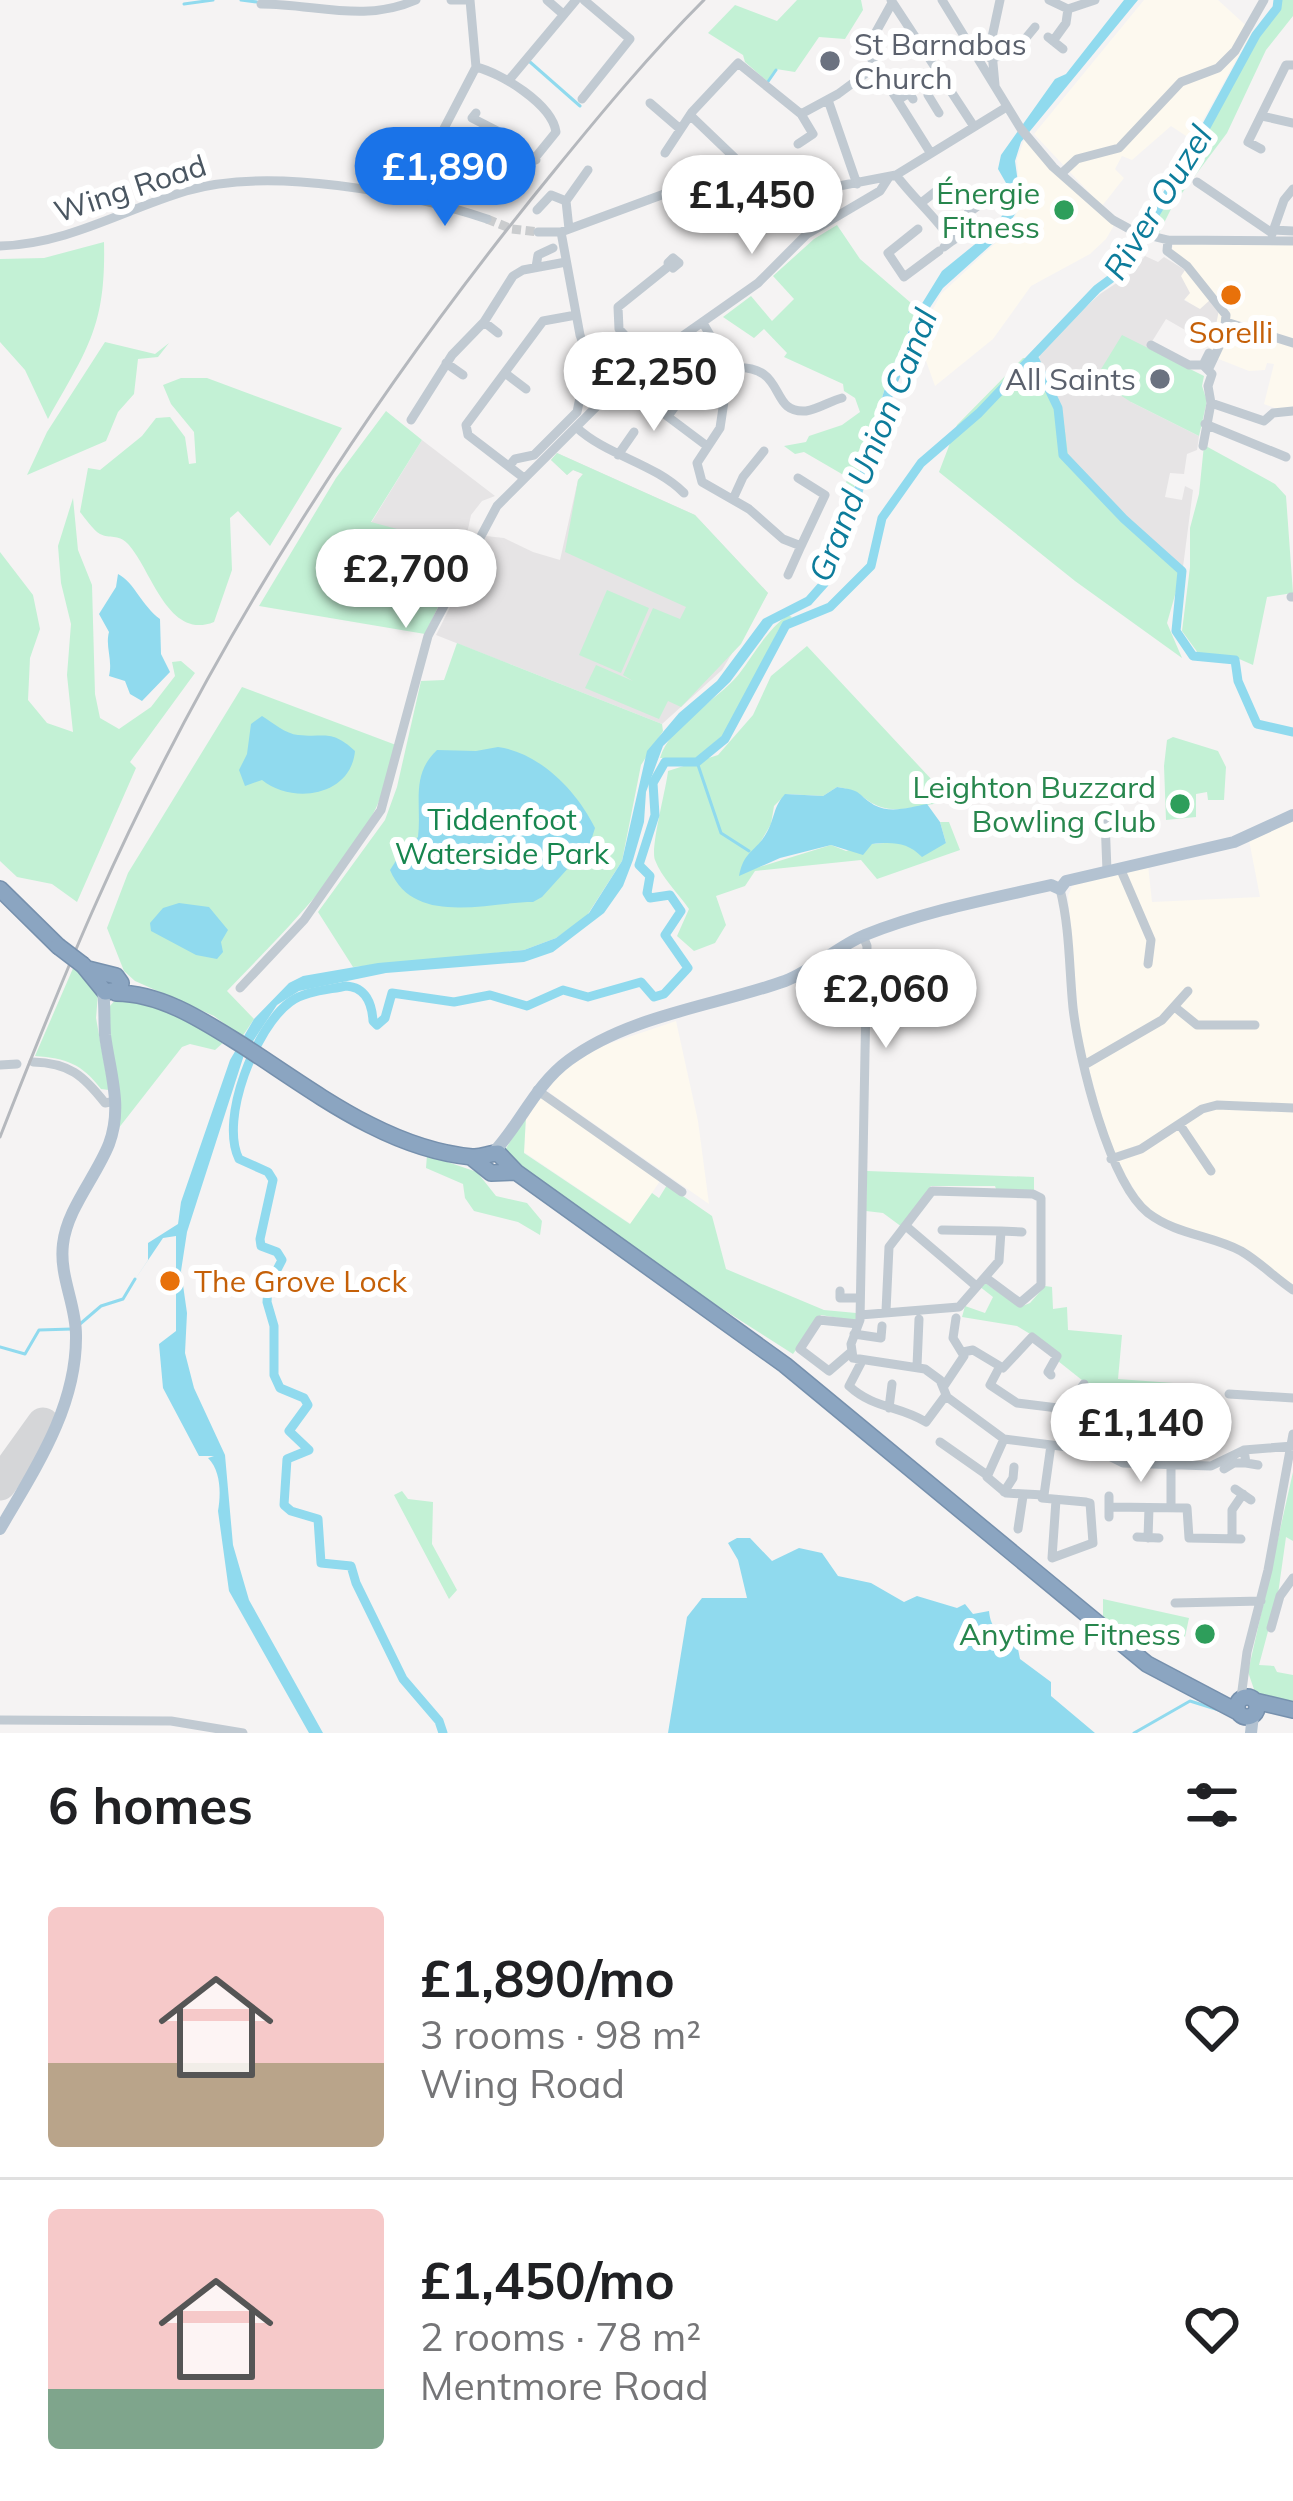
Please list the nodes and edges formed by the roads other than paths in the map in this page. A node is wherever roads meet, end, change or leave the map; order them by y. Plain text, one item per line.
1 (374, 0) edge
2 (416, 0) edge
3 (451, 0) edge
4 (470, 0) edge
5 (547, 0) edge
6 (580, 0) edge
7 (941, 0) edge
8 (1000, 0) edge
9 (1049, 0) edge
10 (1095, 0) edge
11 (1264, 0) edge
12 (891, 1) edge
13 (261, 4) dead end
14 (1068, 9) junction
15 (378, 13) junction
16 (563, 14) junction
17 (1036, 28) dead end
18 (1055, 42) dead end
19 (1276, 57) dead end
20 (1291, 64) edge
21 (989, 65) junction
22 (876, 66) junction
23 (476, 67) junction
24 (509, 80) junction
25 (950, 91) junction
26 (582, 99) dead end
27 (913, 99) dead end
28 (828, 100) junction
29 (898, 100) junction
30 (650, 103) dead end
31 (933, 103) dead end
32 (1004, 112) junction
33 (476, 113) dead end
34 (801, 114) junction
35 (690, 115) junction
36 (1262, 116) junction
37 (1293, 123) edge
38 (973, 124) junction
39 (679, 128) junction
40 (798, 144) dead end
41 (1261, 149) dead end
42 (930, 152) junction
43 (665, 153) dead end
44 (536, 160) junction
45 (446, 161) dead end
46 (1066, 169) junction
47 (588, 170) dead end
48 (892, 176) junction
49 (1197, 182) dead end
50 (856, 184) junction
51 (945, 184) dead end
52 (739, 189) junction
53 (1293, 189) edge
54 (422, 197) junction
55 (989, 197) dead end
56 (566, 201) junction
57 (921, 203) junction
58 (537, 210) dead end
59 (487, 219) tunnel mouth
60 (919, 229) dead end
61 (565, 231) junction
62 (1293, 231) edge
63 (538, 232) tunnel mouth
64 (1272, 234) junction
65 (1168, 240) junction
66 (1293, 241) edge
67 (0, 246) edge
68 (945, 246) junction
69 (553, 248) dead end
70 (581, 256) dead end
71 (566, 260) junction
72 (669, 266) dead end
73 (536, 267) junction
74 (576, 315) junction
75 (484, 322) junction
76 (703, 322) junction
77 (1226, 322) junction
78 (498, 333) dead end
79 (1293, 343) edge
80 (1151, 345) dead end
81 (648, 360) junction
82 (446, 363) junction
83 (1206, 366) junction
84 (729, 368) junction
85 (505, 373) junction
86 (463, 376) dead end
87 (595, 382) junction
88 (641, 384) dead end
89 (526, 389) dead end
90 (686, 391) dead end
91 (603, 397) junction
92 (842, 398) dead end
93 (1211, 404) junction
94 (1293, 411) edge
95 (668, 416) junction
96 (415, 419) dead end
97 (1205, 424) junction
98 (576, 427) junction
99 (634, 432) dead end
100 (707, 446) junction
101 (1202, 446) dead end
102 (764, 451) dead end
103 (618, 455) junction
104 (1286, 457) dead end
105 (508, 466) junction
106 (524, 478) junction
107 (798, 478) dead end
108 (684, 493) dead end
109 (733, 499) junction
110 (801, 546) junction
111 (788, 575) dead end
112 (1293, 815) edge
113 (1105, 819) dead end
114 (1114, 870) junction
115 (1059, 885) junction
116 (0, 889) edge
117 (863, 936) junction
118 (1148, 964) dead end
119 (240, 988) dead end
120 (110, 989) junction
121 (1188, 991) dead end
122 (1176, 1008) junction
123 (1255, 1025) dead end
124 (33, 1062) dead end
125 (17, 1064) dead end
126 (1086, 1064) junction
127 (0, 1065) edge
128 (537, 1090) junction
129 (112, 1100) junction
130 (1293, 1108) edge
131 (1180, 1125) junction
132 (496, 1159) junction
133 (1111, 1160) junction
134 (1211, 1171) dead end
135 (666, 1181) junction
136 (682, 1192) dead end
137 (657, 1194) dead end
138 (907, 1227) junction
139 (942, 1230) dead end
140 (961, 1230) junction
141 (1001, 1231) junction
142 (1022, 1232) dead end
143 (962, 1246) dead end
144 (981, 1282) junction
145 (1293, 1290) edge
146 (860, 1294) junction
147 (840, 1298) dead end
148 (886, 1311) junction
149 (956, 1318) dead end
150 (919, 1319) dead end
151 (858, 1324) junction
152 (882, 1326) dead end
153 (963, 1352) junction
154 (850, 1353) junction
155 (862, 1361) junction
156 (917, 1366) junction
157 (999, 1368) junction
158 (1048, 1372) dead end
159 (892, 1384) dead end
160 (1084, 1384) dead end
161 (943, 1387) junction
162 (1229, 1394) dead end
163 (1293, 1398) edge
164 (1106, 1402) dead end
165 (1118, 1407) dead end
166 (890, 1408) junction
167 (1066, 1409) junction
168 (1116, 1424) junction
169 (1154, 1435) dead end
170 (962, 1436) dead end
171 (1004, 1439) junction
172 (940, 1442) dead end
173 (1292, 1442) edge
174 (1056, 1446) junction
175 (952, 1450) junction
176 (1095, 1450) junction
177 (1244, 1450) junction
178 (1110, 1455) junction
179 (1172, 1465) junction
180 (1015, 1468) dead end
181 (1224, 1469) dead end
182 (987, 1475) junction
183 (1079, 1486) dead end
184 (1004, 1492) junction
185 (1243, 1494) dead end
186 (1023, 1496) junction
187 (1042, 1498) junction
188 (1056, 1500) junction
189 (1082, 1502) junction
190 (1109, 1507) dead end
191 (1149, 1508) junction
192 (1171, 1508) junction
193 (0, 1529) edge
194 (1018, 1529) dead end
195 (1148, 1538) dead end
196 (1289, 1580) edge
197 (1261, 1601) junction
198 (1175, 1603) dead end
199 (1276, 1609) junction
200 (1289, 1611) dead end
201 (1271, 1628) dead end
202 (1245, 1709) edge
203 (1293, 1710) edge
204 (0, 1720) edge
205 (243, 1733) edge

1 - 15 street
2 - 15 street
3 - 4 street
4 - 23 street
5 - 16 street
6 - 16 street
6 - 26 street
7 - 21 street
8 - 21 street
9 - 14 street
10 - 14 street
11 - 46 street
12 - 22 street
12 - 25 street
13 - 15 street
14 - 18 street
16 - 24 street
17 - 21 street
19 - 20 street
20 - 36 street
21 - 32 street
22 - 28 street
22 - 29 street
23 - 24 street
23 - 54 street
24 - 44 street
25 - 31 street
25 - 38 street
27 - 29 street
28 - 34 street
28 - 50 street
29 - 42 street
30 - 39 street
32 - 38 street
32 - 46 street
33 - 44 street
34 - 35 street
34 - 40 street
35 - 39 street
35 - 52 street
36 - 37 street
36 - 41 street
38 - 42 street
39 - 43 street
42 - 48 street
44 - 45 street
46 - 65 street
47 - 56 street
48 - 50 street
48 - 57 street
48 - 76 street
49 - 64 street
50 - 52 street
51 - 57 street
52 - 61 street
53 - 64 street
54 - 59 street, Wing Road
54 - 67 street, Wing Road
55 - 68 street
56 - 58 street
56 - 61 street
57 - 68 street
60 - 68 street
61 - 63 street
61 - 71 street
62 - 64 street
64 - 65 street
64 - 66 street
65 - 77 street
69 - 73 street
70 - 71 street
71 - 73 street
71 - 74 street
72 - 81 street
73 - 75 street
74 - 85 street
74 - 87 street
75 - 78 street
75 - 82 street
76 - 81 street
76 - 84 street
77 - 79 street
77 - 83 street
80 - 83 street
81 - 91 street
82 - 86 street
82 - 96 street
83 - 93 street
84 - 92 street
84 - 100 street
85 - 89 street
85 - 105 street
87 - 91 street
87 - 105 street
88 - 95 street
90 - 95 street
91 - 98 street
93 - 94 street
93 - 97 street
95 - 100 street
97 - 101 street
97 - 104 street
98 - 103 street
98 - 106 street
99 - 103 street
100 - 109 street
102 - 109 street
103 - 108 street
105 - 106 street
106 - 119 street
107 - 110 street
109 - 110 street
110 - 111 street
112 - 114 main road
113 - 114 street
114 - 115 main road
114 - 118 street
115 - 117 main road
115 - 126 street
116 - 120 highway, bridge
117 - 128 main road
117 - 146 street
120 - 129 main road
120 - 132 highway
121 - 122 street
122 - 123 street
122 - 126 street
124 - 129 street
125 - 127 street
126 - 133 street
128 - 132 main road
128 - 135 street
129 - 193 main road
130 - 131 street
131 - 133 street
131 - 134 street
132 - 202 highway
133 - 145 street
135 - 136 street
135 - 137 street
138 - 144 street
138 - 144 street
138 - 148 street
139 - 140 street
140 - 141 street
140 - 143 street
141 - 142 street
141 - 144 street
144 - 148 street
146 - 147 street
146 - 151 street
148 - 151 street
149 - 153 street
150 - 156 street
151 - 152 street
151 - 154 street
151 - 154 street
153 - 157 street
153 - 161 street
154 - 155 street
155 - 156 street
155 - 166 street
156 - 161 street
157 - 158 street
157 - 167 street
159 - 166 street
160 - 167 street
161 - 166 street
161 - 171 street
162 - 163 street
164 - 176 street
165 - 168 street
167 - 174 street
168 - 169 street
168 - 178 street
170 - 175 street
171 - 174 street
171 - 182 street
172 - 175 street
173 - 177 street
173 - 197 street
174 - 176 street
174 - 187 street
175 - 182 street
176 - 178 street
177 - 179 street
177 - 181 street
178 - 179 street
179 - 192 street
180 - 184 street
182 - 184 street
183 - 189 street
184 - 186 street
185 - 192 street
186 - 187 street
186 - 194 street
187 - 188 street
188 - 189 street
188 - 189 street
190 - 191 street
191 - 192 street
191 - 195 street
196 - 199 street
197 - 198 street
197 - 202 street
199 - 200 street
199 - 201 street
202 - 203 highway
204 - 205 street

